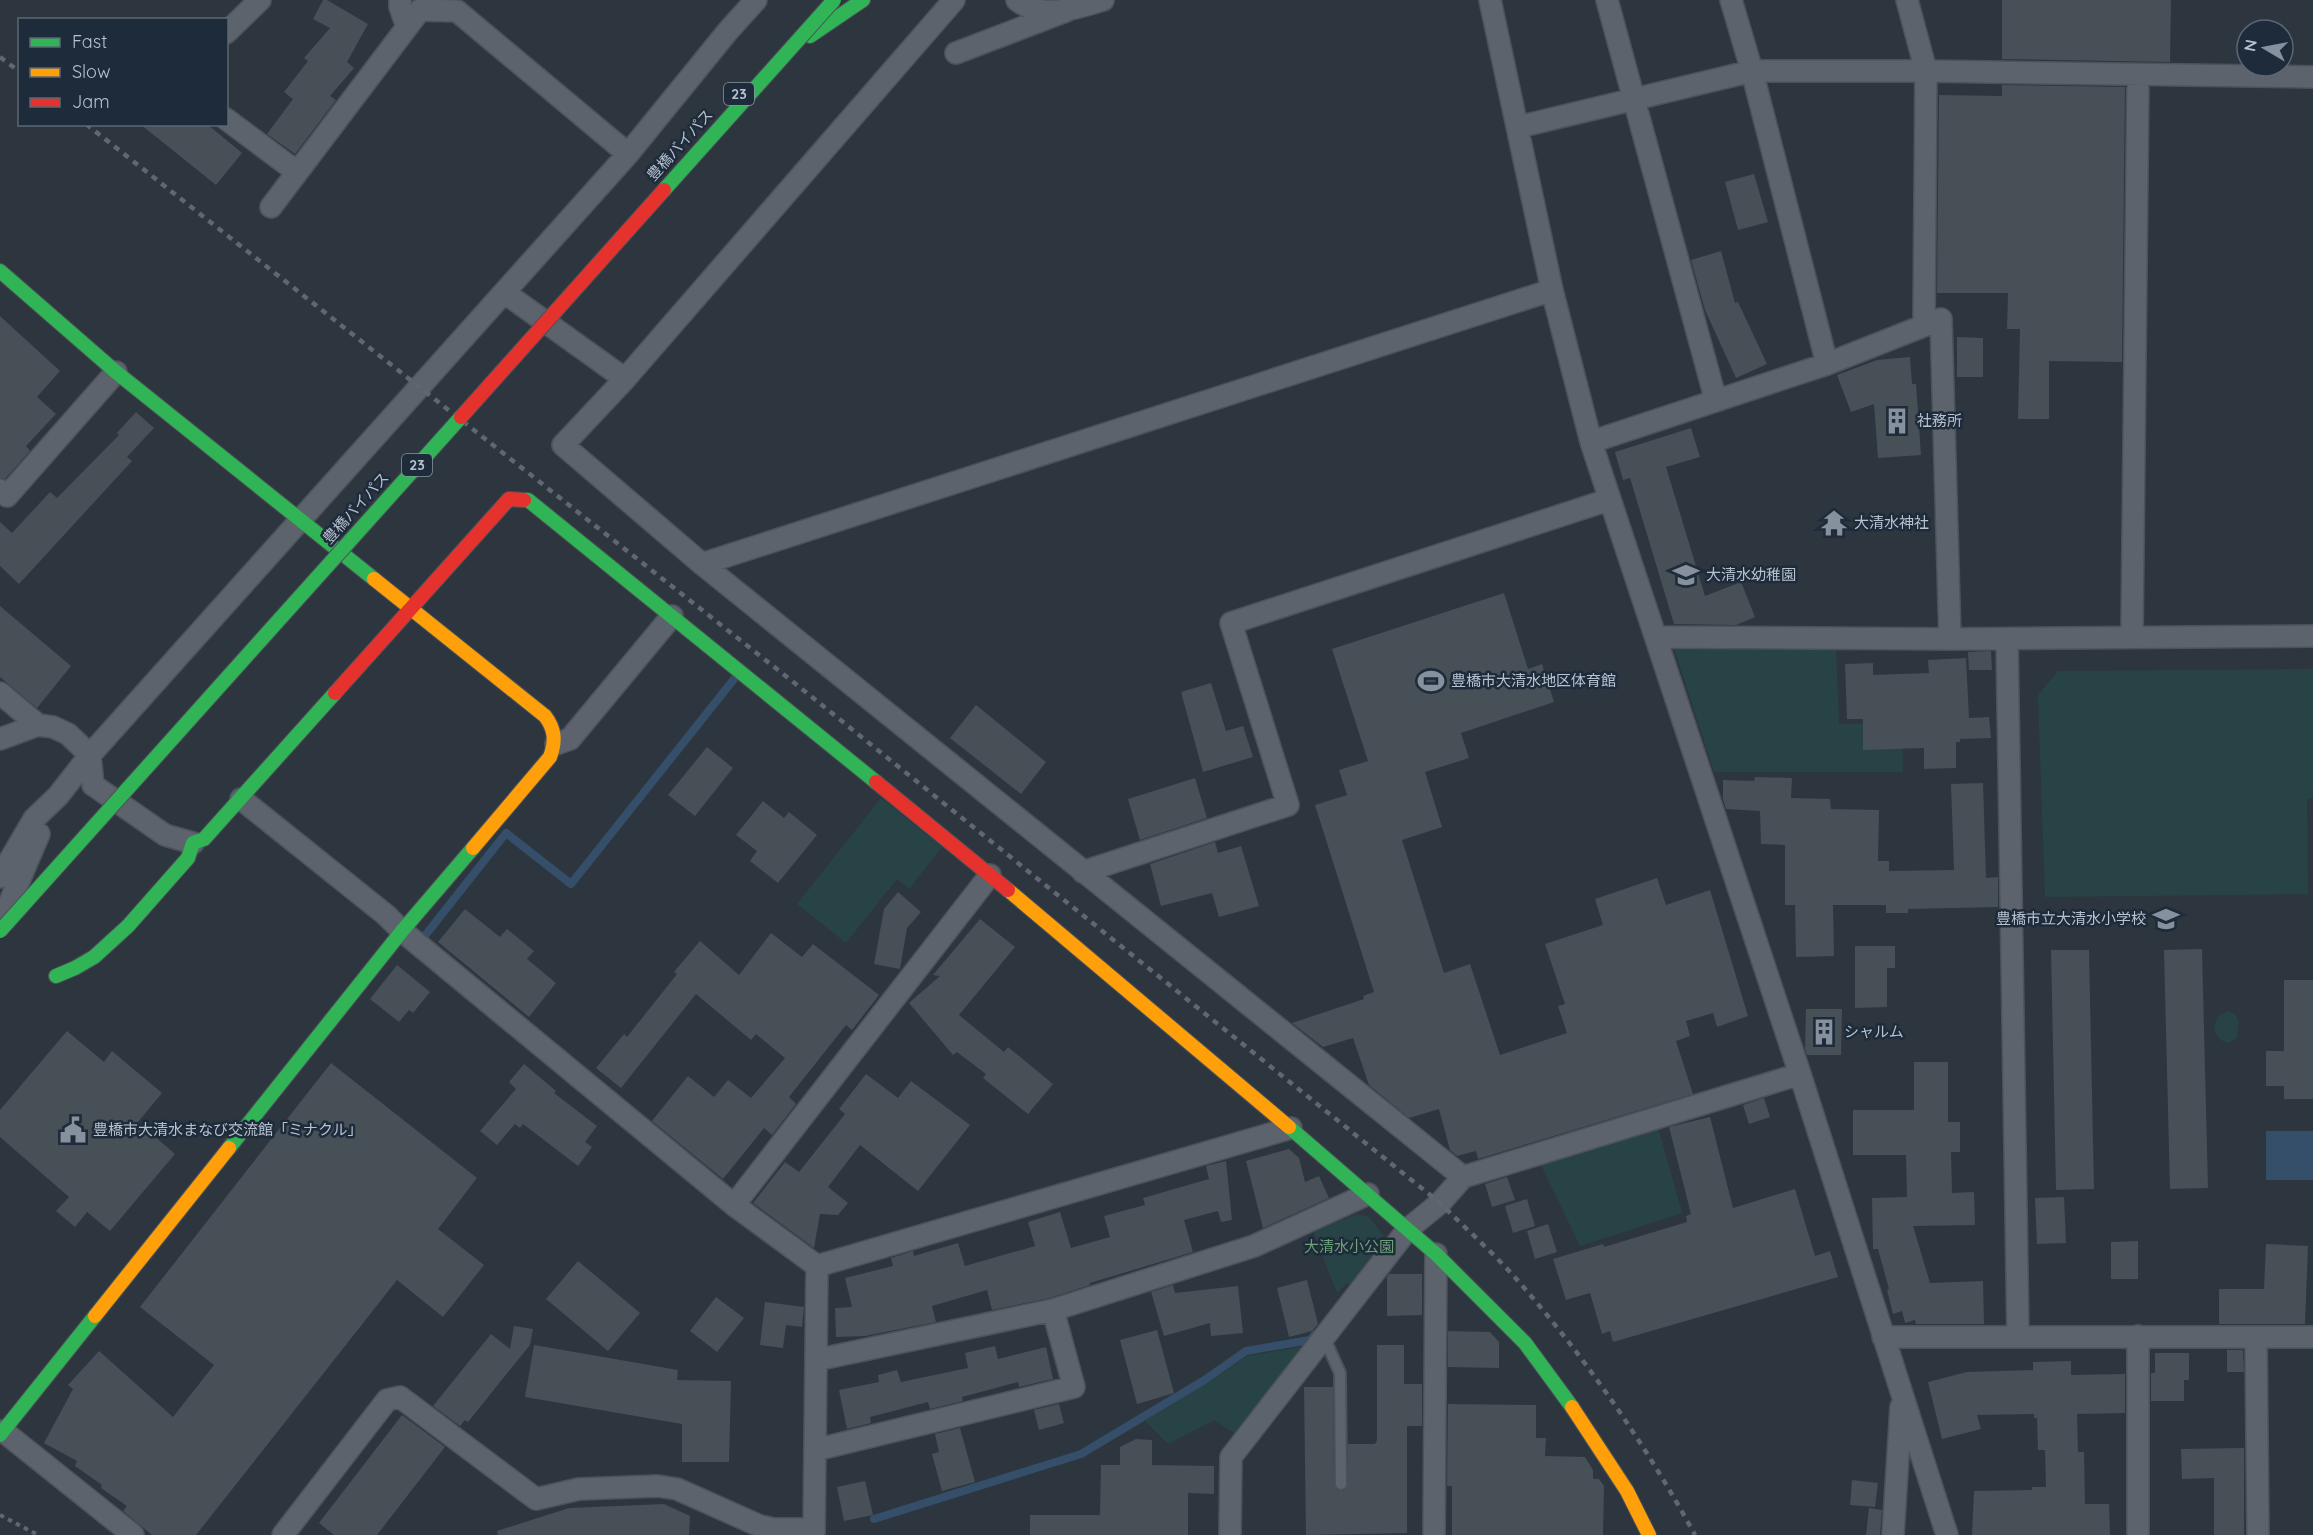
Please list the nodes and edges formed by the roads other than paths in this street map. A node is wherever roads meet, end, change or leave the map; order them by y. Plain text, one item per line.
1 (260, 0) edge
2 (400, 0) edge
3 (756, 0) edge
4 (834, 0) edge
5 (863, 0) edge
6 (954, 0) edge
7 (1017, 0) edge
8 (1103, 0) edge
9 (1490, 0) edge
10 (1607, 0) edge
11 (1731, 0) edge
12 (1907, 0) edge
13 (1066, 11) junction
14 (795, 24) dead end
15 (407, 27) junction
16 (228, 31) edge
17 (789, 51) junction
18 (956, 53) dead end
19 (1752, 71) junction
20 (1926, 71) junction
21 (2138, 76) junction
22 (2313, 77) edge
23 (1634, 98) junction
24 (228, 120) edge
25 (1518, 127) junction
26 (628, 154) junction
27 (297, 172) junction
28 (665, 187) junction
29 (271, 207) dead end
30 (0, 271) edge
31 (1552, 290) junction
32 (505, 293) junction
33 (1924, 325) junction
34 (1827, 364) junction
35 (116, 372) junction
36 (625, 379) junction
37 (1716, 401) junction
38 (1591, 442) junction
39 (0, 490) edge
40 (1608, 500) junction
41 (301, 519) junction
42 (702, 564) junction
43 (411, 608) junction
44 (672, 616) junction
45 (2132, 636) junction
46 (2313, 636) edge
47 (1656, 637) junction
48 (1950, 639) junction
49 (2007, 639) junction
50 (0, 693) edge
51 (39, 725) junction
52 (0, 739) edge
53 (556, 744) junction
54 (90, 755) junction
55 (57, 796) junction
56 (241, 799) junction
57 (193, 843) junction
58 (1083, 872) junction
59 (990, 875) junction
60 (0, 877) edge
61 (0, 925) edge
62 (0, 931) edge
63 (402, 931) junction
64 (56, 976) dead end
65 (1800, 1074) junction
66 (1291, 1128) junction
67 (1463, 1177) junction
68 (1368, 1194) junction
69 (734, 1204) junction
70 (1408, 1228) junction
71 (1436, 1254) junction
72 (817, 1266) junction
73 (1053, 1310) junction
74 (2138, 1336) junction
75 (1324, 1337) junction
76 (1883, 1337) junction
77 (2018, 1337) junction
78 (2256, 1337) junction
79 (2313, 1337) edge
80 (816, 1360) junction
81 (1902, 1396) junction
82 (2, 1433) edge
83 (815, 1450) junction
84 (1341, 1484) dead end
85 (814, 1532) edge
86 (133, 1535) edge
87 (283, 1535) edge
88 (1230, 1535) edge
89 (1434, 1535) edge
90 (1649, 1535) edge
91 (1893, 1535) edge
92 (1947, 1535) edge
93 (2138, 1535) edge
94 (2258, 1535) edge

1 - 16 street
2 - 15 street
3 - 26 street
4 - 17 main road, 豊橋バイパス / 23, bridge
5 - 17 main road, 23, bridge
6 - 36 street
7 - 13 street
8 - 13 street
9 - 25 street
10 - 23 street
11 - 19 street
12 - 20 street
13 - 18 street
14 - 28 main road, 23, bridge
15 - 26 street
15 - 27 street
17 - 28 main road, 豊橋バイパス / 23, bridge
19 - 20 street
19 - 23 street
19 - 34 street
20 - 21 street
20 - 33 street
21 - 22 street
21 - 45 street
23 - 25 street
23 - 37 street
24 - 27 street
25 - 31 street
26 - 32 street
27 - 29 street
28 - 62 main road, 豊橋バイパス / 23, bridge
30 - 35 main road
31 - 38 street
31 - 42 street
32 - 36 street
32 - 41 street
33 - 34 street
33 - 48 street
34 - 37 street
35 - 39 street
35 - 41 main road
36 - 42 street
37 - 38 street
38 - 40 street
40 - 47 street
40 - 58 street
41 - 43 main road
41 - 54 street
42 - 58 street
43 - 44 main road
43 - 53 main road
43 - 56 main road
44 - 53 street
44 - 59 main road
45 - 46 street
45 - 49 street
47 - 48 street
47 - 65 street
48 - 49 street
49 - 77 street
50 - 51 street
51 - 52 street
51 - 54 street
53 - 63 main road
54 - 55 street
54 - 57 street
55 - 60 street
55 - 61 street
56 - 57 main road
56 - 63 street
57 - 64 main road
58 - 67 street
59 - 66 main road
59 - 69 street
63 - 69 street
63 - 82 main road
65 - 67 street
65 - 76 street
66 - 68 main road
66 - 72 street
67 - 70 street
68 - 70 main road
68 - 73 street
69 - 72 street
70 - 71 main road
70 - 75 street
71 - 89 street
71 - 90 main road
72 - 80 street
73 - 80 street
73 - 83 street
74 - 77 street
74 - 78 street
74 - 93 street
75 - 84 lane
75 - 88 street
76 - 77 street
76 - 81 street
78 - 79 street
78 - 94 street
80 - 83 street
81 - 91 street
81 - 92 street
82 - 86 street
83 - 85 street
85 - 87 street

